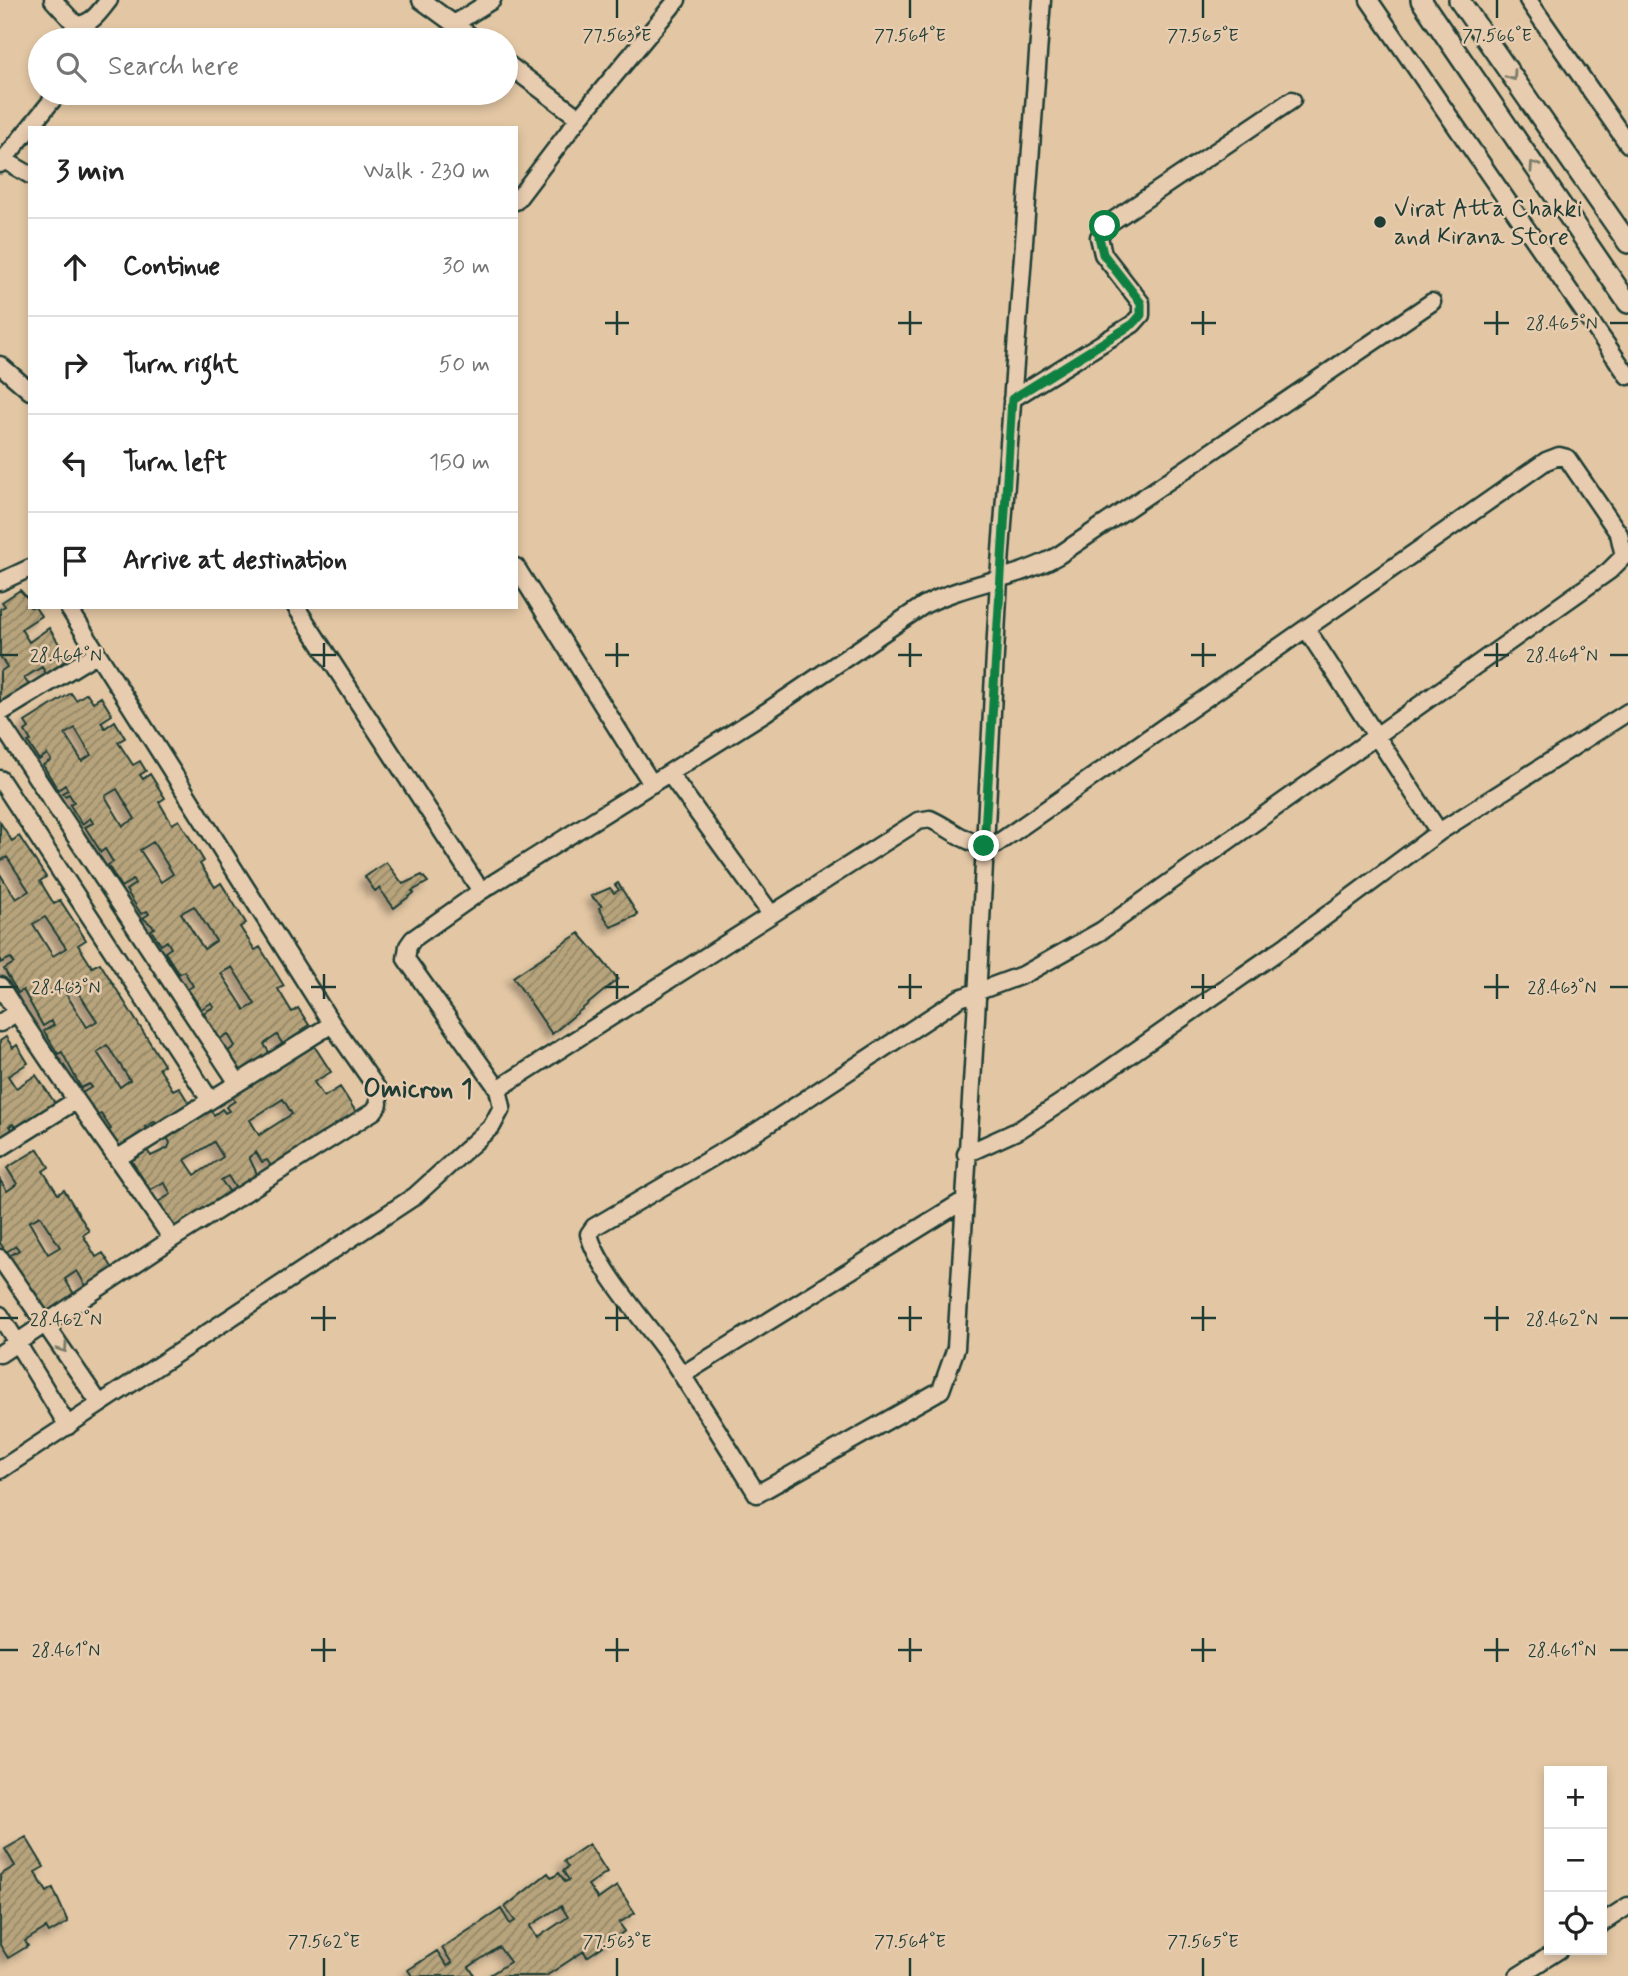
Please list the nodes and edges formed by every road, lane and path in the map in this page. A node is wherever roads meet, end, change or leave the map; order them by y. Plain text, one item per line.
1 (53, 0) edge
2 (109, 0) edge
3 (421, 0) edge
4 (492, 0) edge
5 (677, 0) edge
6 (1042, 0) edge
7 (1369, 0) edge
8 (1421, 0) edge
9 (1459, 0) edge
10 (1528, 0) edge
11 (454, 24) junction
12 (72, 28) edge
13 (81, 28) edge
14 (460, 28) edge
15 (518, 72) edge
16 (1292, 100) dead end
17 (48, 105) edge
18 (579, 118) junction
19 (31, 126) edge
20 (28, 130) edge
21 (1628, 144) edge
22 (2, 162) edge
23 (28, 174) edge
24 (518, 198) edge
25 (1628, 243) edge
26 (1432, 302) dead end
27 (1628, 303) edge
28 (0, 365) edge
29 (1628, 376) edge
30 (28, 389) edge
31 (1012, 399) junction
32 (28, 569) edge
33 (518, 570) edge
34 (999, 579) junction
35 (0, 582) edge
36 (69, 609) edge
37 (297, 609) edge
38 (1307, 630) junction
39 (96, 654) junction
40 (1628, 712) edge
41 (0, 713) edge
42 (0, 722) edge
43 (1375, 735) junction
44 (669, 773) junction
45 (0, 779) edge
46 (652, 784) junction
47 (1438, 832) junction
48 (984, 846) junction
49 (481, 891) junction
50 (771, 914) junction
51 (0, 986) edge
52 (976, 991) junction
53 (17, 1013) junction
54 (0, 1023) edge
55 (332, 1024) junction
56 (237, 1083) junction
57 (498, 1089) junction
58 (210, 1100) junction
59 (75, 1101) junction
60 (0, 1148) edge
61 (966, 1154) junction
62 (118, 1158) junction
63 (963, 1201) junction
64 (172, 1239) junction
65 (0, 1258) edge
66 (0, 1315) edge
67 (47, 1323) junction
68 (17, 1343) junction
69 (0, 1354) edge
70 (682, 1375) junction
71 (100, 1404) junction
72 (68, 1426) junction
73 (0, 1469) edge
74 (1628, 1906) edge
75 (1607, 1920) edge
76 (1551, 1955) edge
77 (1518, 1976) edge

1 - 12 street
2 - 13 street
3 - 11 street
4 - 11 street
5 - 18 street
6 - 31 street
7 - 29 street
27 -> 8 street
9 -> 25 street
10 - 21 street
11 - 14 street
15 - 18 street
16 - 31 street
17 - 19 street
18 - 24 street
20 - 22 street
22 - 23 street
26 - 34 street
28 - 30 street
31 - 34 street
32 - 35 street
33 - 46 street
34 - 44 street
34 - 48 street
36 - 39 street
37 - 49 street
38 - 43 street
38 - 43 street
38 - 48 street
39 - 41 street
39 - 55 street
40 - 47 street
42 - 56 street
43 - 47 street
43 - 52 street
44 - 46 street
44 - 50 street
45 - 58 street
46 - 49 street
47 - 61 street
48 - 50 street
48 - 52 street
49 - 57 street
50 - 57 street
51 - 53 street
52 - 61 street
52 - 70 street
53 - 54 street
53 - 59 street
55 - 56 street
55 - 64 street
56 - 58 street
57 - 71 street
58 - 62 street
59 - 60 street
59 - 62 street
61 - 63 street
62 - 64 street
63 - 70 street
63 - 70 street
64 - 67 street
65 - 67 street
66 - 68 street
67 - 68 street
67 -> 71 street
68 - 69 street
68 - 72 street
71 - 72 street
72 - 73 street
74 - 75 street
76 - 77 street

